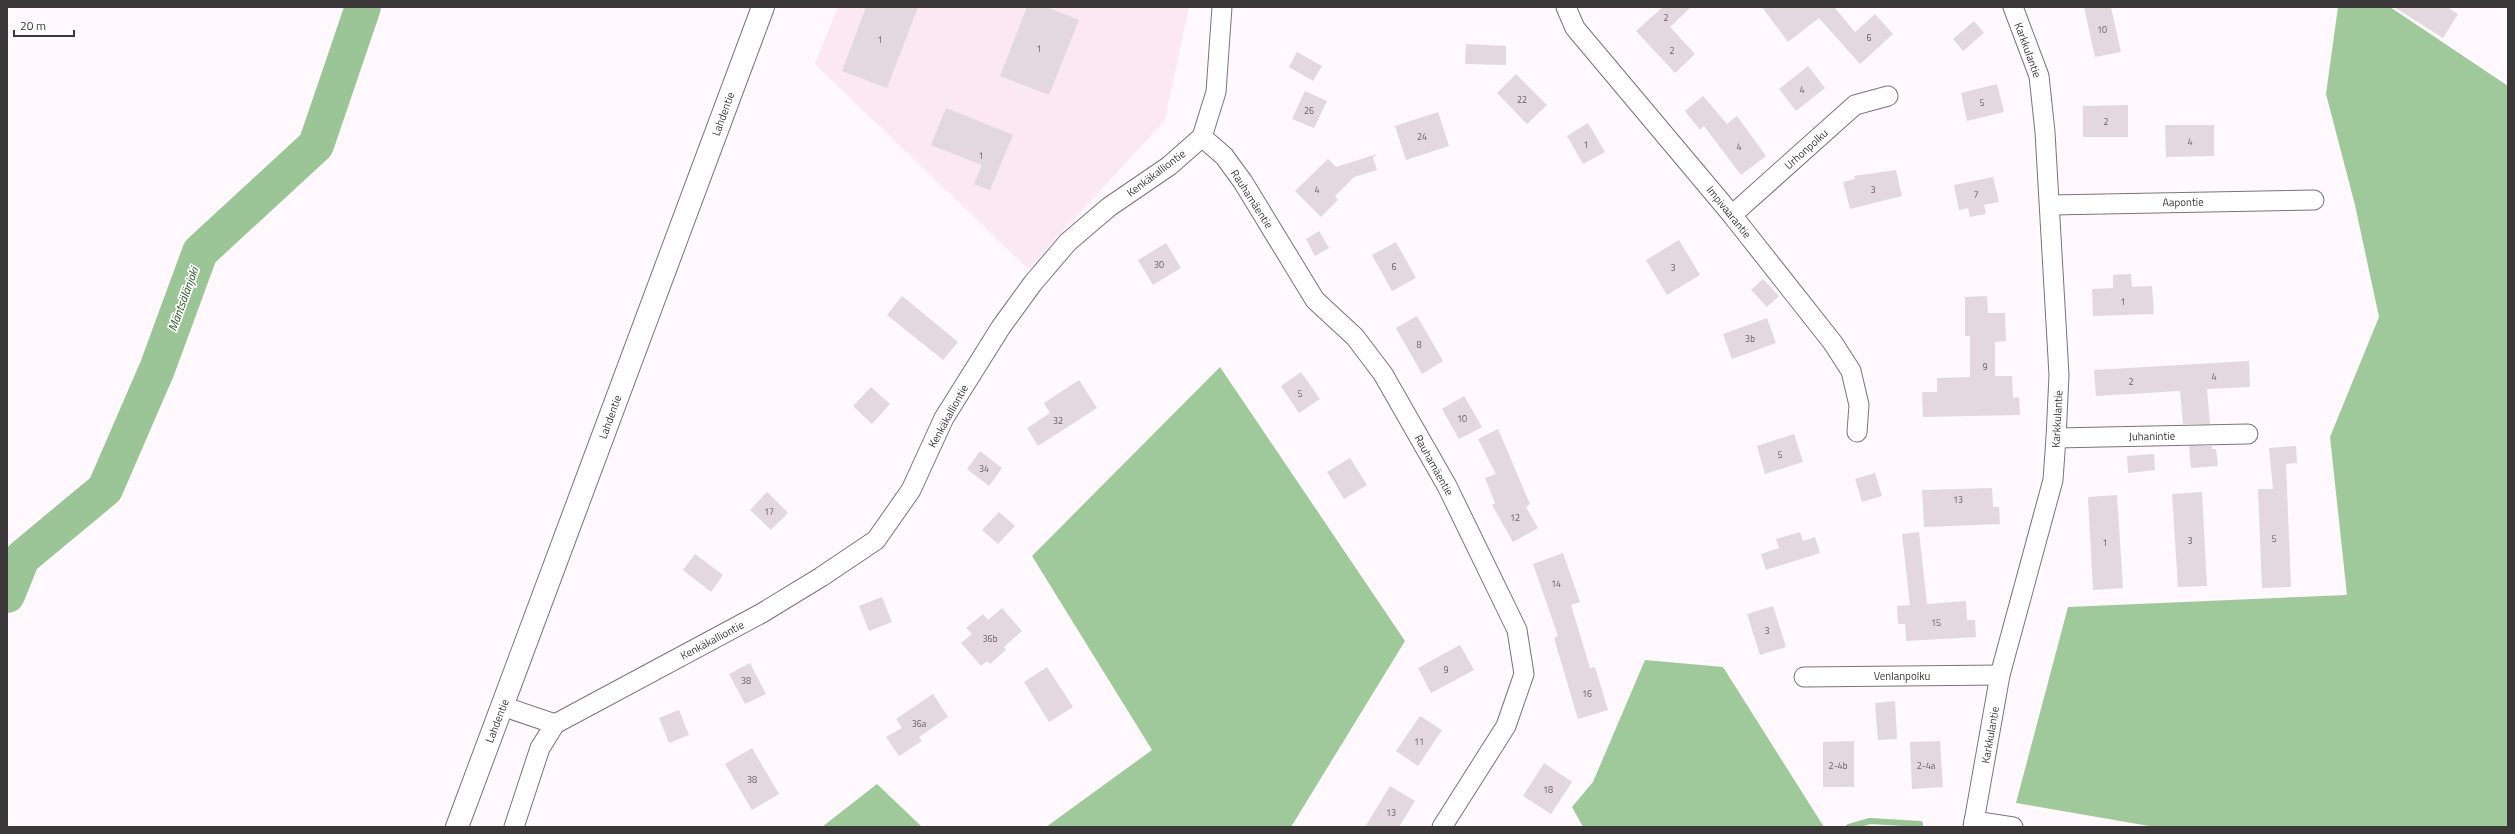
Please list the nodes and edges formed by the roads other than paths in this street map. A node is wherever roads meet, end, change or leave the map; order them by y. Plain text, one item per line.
1 (763, 7) edge
2 (1222, 7) edge
3 (1566, 7) edge
4 (2013, 7) edge
5 (1888, 96) dead end
6 (1202, 137) junction
7 (2314, 200) dead end
8 (2051, 205) junction
9 (1732, 215) junction
10 (1858, 432) dead end
11 (2248, 434) dead end
12 (2056, 438) junction
13 (2000, 675) junction
14 (1804, 677) dead end
15 (502, 706) junction
16 (555, 724) junction
17 (1973, 824) edge
18 (457, 827) edge
19 (514, 827) edge
20 (1442, 827) edge
21 (2013, 827) edge

1 - 15 main road, Lahdentie
2 - 6 street
3 - 9 street, Impivaarantie
4 - 8 street, Karkkulantie
5 - 9 street, Urhonpolku
6 - 16 street, Kenkäkalliontie
6 - 20 street, Rauhamäentie
7 - 8 street, Aapontie
8 - 12 street, Karkkulantie
9 - 10 street, Impivaarantie
11 - 12 street, Juhanintie
12 - 13 street, Karkkulantie
13 - 14 street, Venlanpolku
13 - 17 street, Karkkulantie
15 - 16 street
15 - 18 main road, Lahdentie
16 - 19 street, Kenkäkalliontie
17 - 21 street

